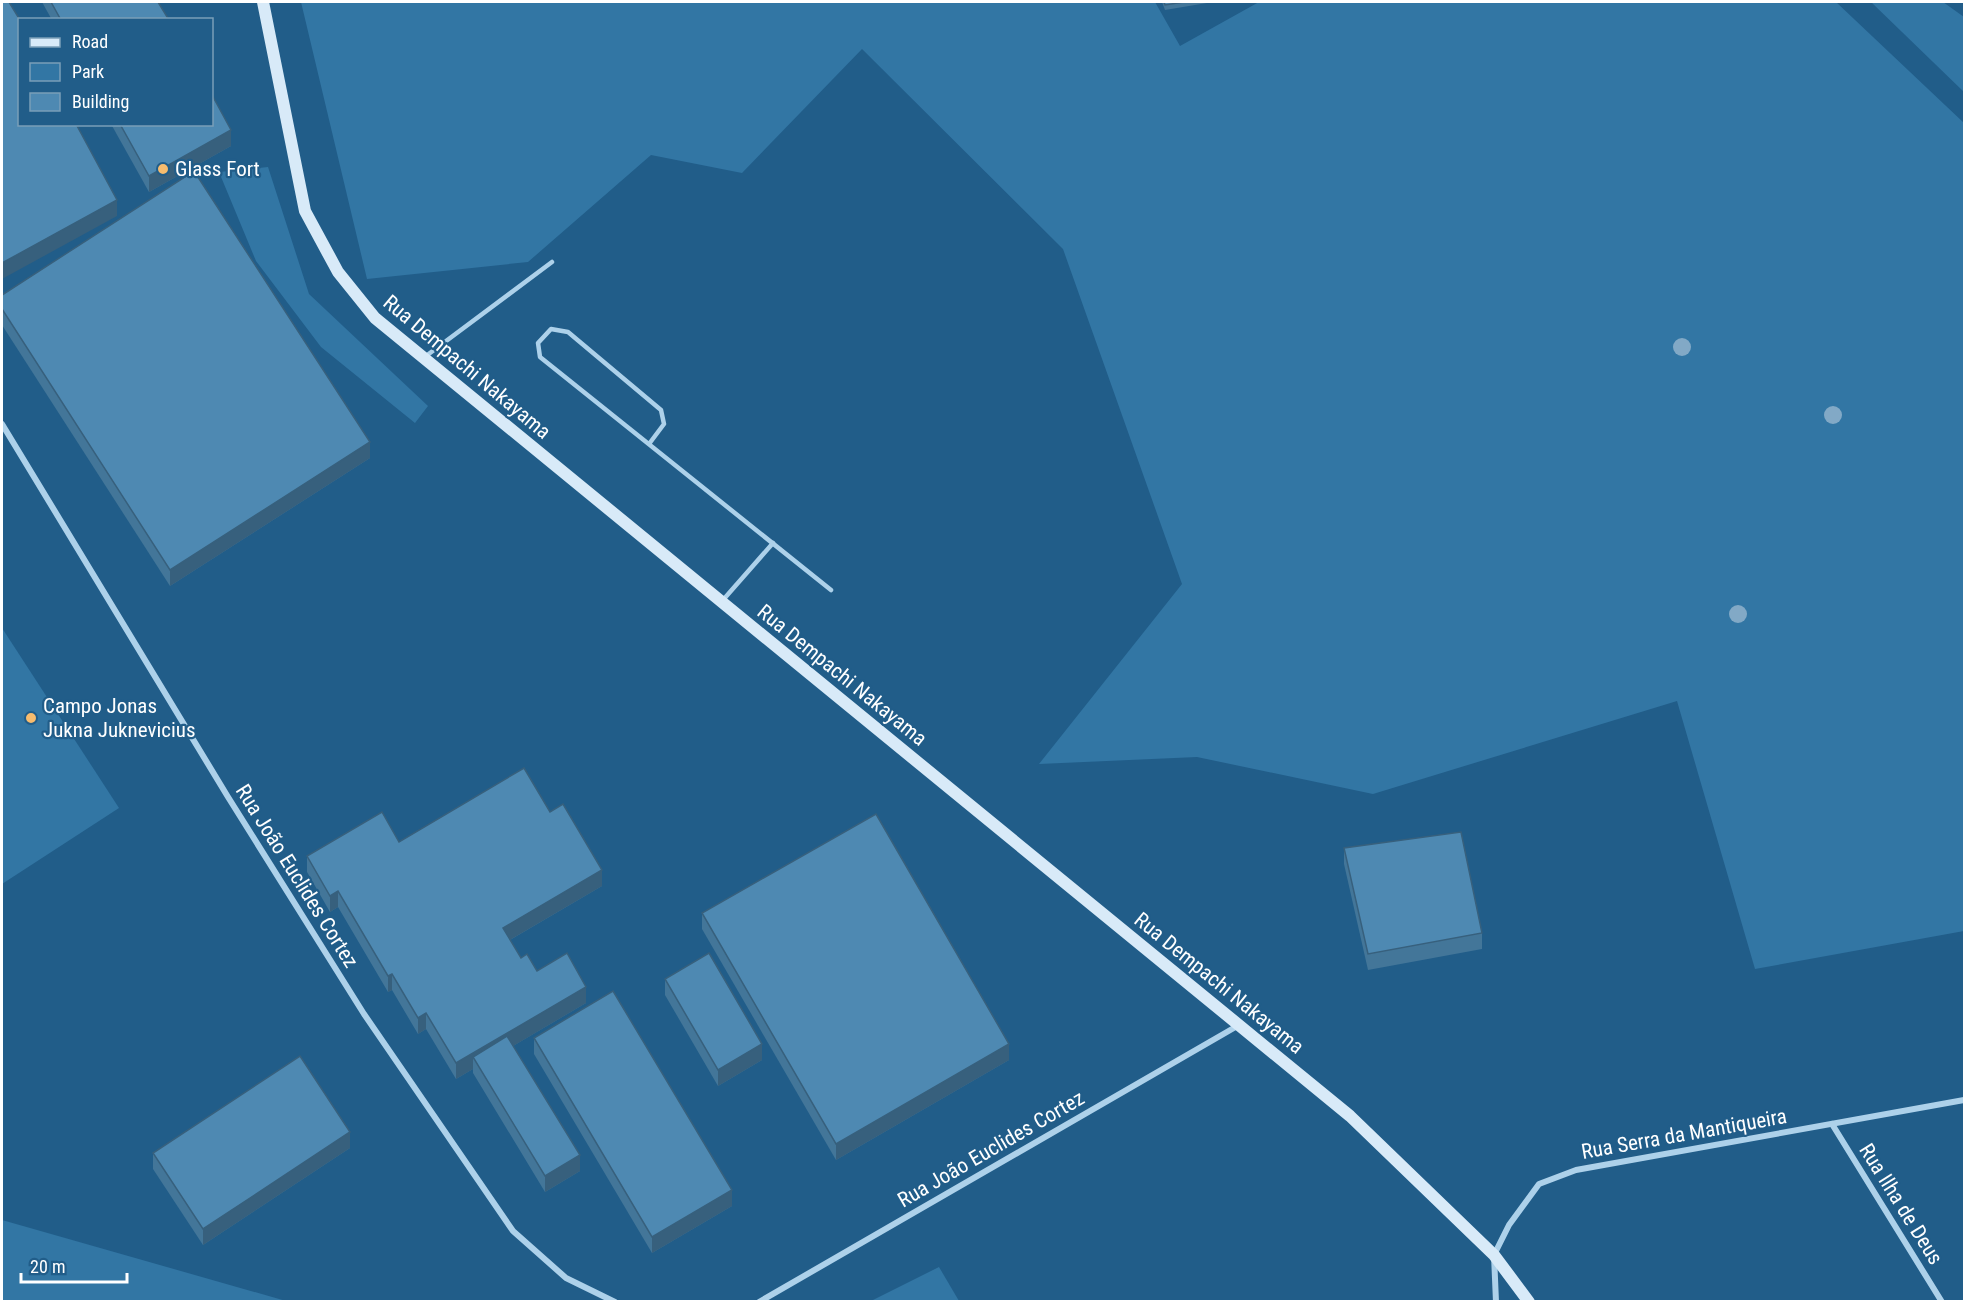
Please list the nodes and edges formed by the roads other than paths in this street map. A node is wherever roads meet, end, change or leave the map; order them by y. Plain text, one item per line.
1 (263, 2) edge
2 (552, 262) dead end
3 (423, 358) junction
4 (2, 424) edge
5 (649, 444) junction
6 (773, 543) junction
7 (831, 590) dead end
8 (722, 602) junction
9 (1240, 1025) junction
10 (1965, 1100) edge
11 (1832, 1124) junction
12 (1494, 1255) junction
13 (615, 1302) edge
14 (759, 1302) edge
15 (1496, 1302) edge
16 (1529, 1302) edge
17 (1942, 1302) edge

1 - 3 street, Rua Dempachi Nakayama
2 - 3 lane
3 - 8 street, Rua Dempachi Nakayama
4 - 13 street, Rua João Euclides Cortez
5 - 5 lane
5 - 6 lane
6 - 7 lane
6 - 8 lane
8 - 9 street, Rua Dempachi Nakayama
9 - 12 street, Rua Dempachi Nakayama
9 - 14 street, Rua João Euclides Cortez
10 - 11 street, Rua Serra da Mantiqueira
11 - 12 street, Rua Serra da Mantiqueira
11 - 17 street, Rua Ilha de Deus
12 - 15 street, Rua Serra da Mantiqueira
12 - 16 street, Rua Dempachi Nakayama

